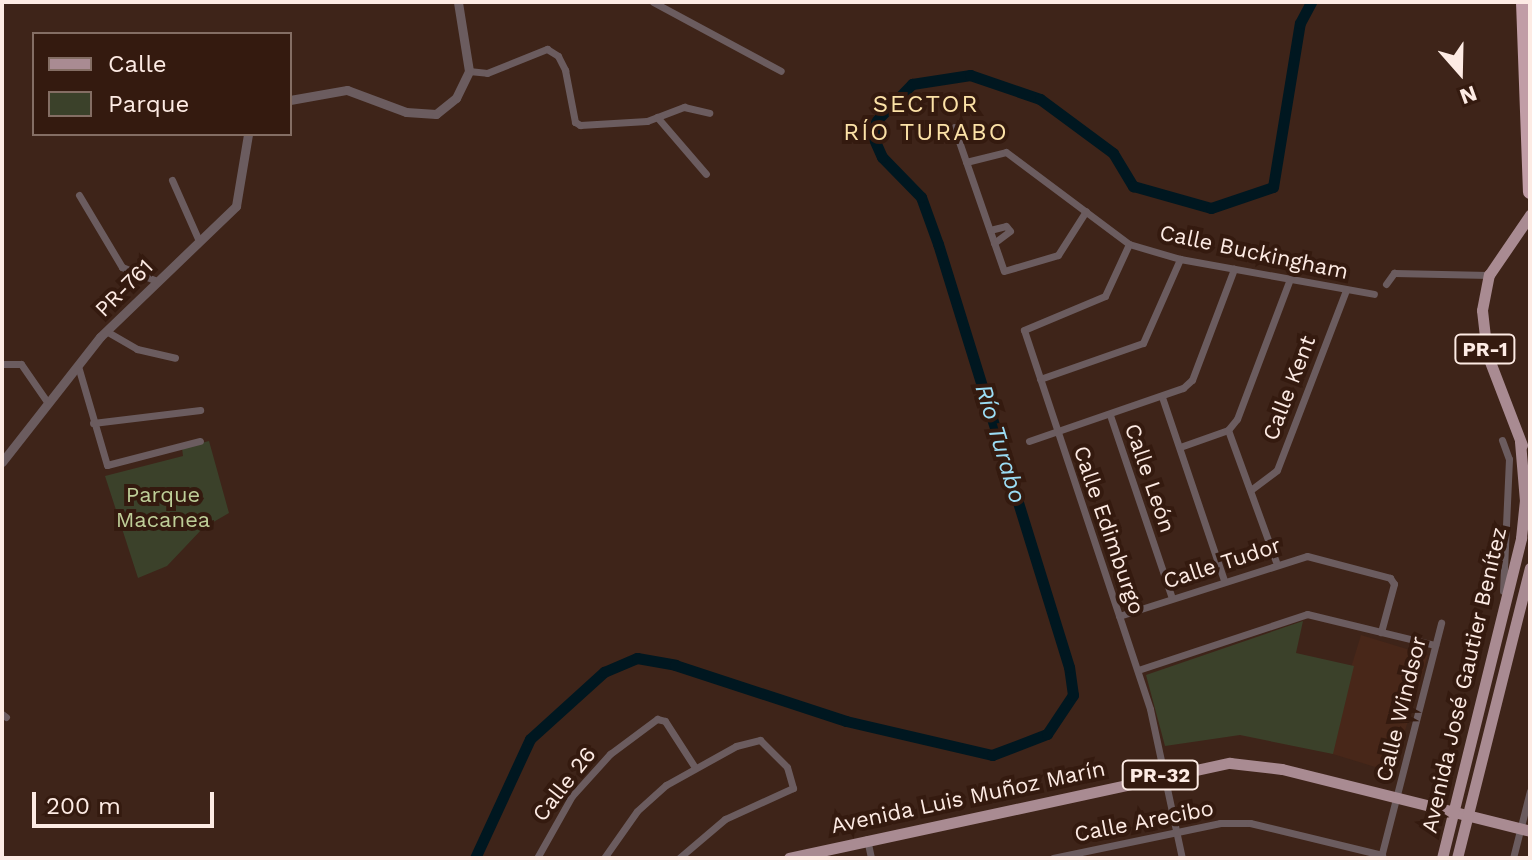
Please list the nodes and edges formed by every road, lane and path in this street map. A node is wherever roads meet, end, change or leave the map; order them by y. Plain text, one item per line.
1 (458, 2) edge
2 (653, 2) edge
3 (1523, 2) edge
4 (469, 71) junction
5 (781, 71) dead end
6 (292, 100) edge
7 (709, 113) dead end
8 (657, 117) junction
9 (954, 127) dead end
10 (248, 136) edge
11 (966, 162) junction
12 (706, 174) dead end
13 (172, 180) dead end
14 (1530, 192) edge
15 (79, 195) dead end
16 (1086, 211) junction
17 (1530, 215) edge
18 (990, 230) junction
19 (199, 241) junction
20 (994, 243) junction
21 (1129, 244) junction
22 (1180, 259) junction
23 (1234, 269) junction
24 (1489, 275) junction
25 (1290, 279) junction
26 (155, 280) junction
27 (1386, 284) dead end
28 (1346, 290) junction
29 (1374, 294) dead end
30 (106, 331) junction
31 (175, 358) dead end
32 (2, 364) edge
33 (78, 366) junction
34 (1040, 379) junction
35 (1162, 397) junction
36 (48, 403) junction
37 (200, 410) dead end
38 (1110, 415) junction
39 (93, 423) junction
40 (1228, 430) junction
41 (1058, 432) junction
42 (1502, 440) dead end
43 (200, 441) dead end
44 (1029, 441) dead end
45 (1520, 441) junction
46 (1180, 447) junction
47 (2, 462) edge
48 (1530, 465) edge
49 (1252, 489) junction
50 (1508, 535) junction
51 (1525, 539) edge
52 (1276, 562) junction
53 (1530, 568) edge
54 (1224, 580) junction
55 (1172, 598) junction
56 (1119, 616) junction
57 (1441, 623) dead end
58 (1381, 632) junction
59 (1495, 644) junction
60 (1435, 645) junction
61 (1138, 670) junction
62 (694, 766) junction
63 (1164, 777) junction
64 (1530, 791) edge
65 (1397, 801) junction
66 (1453, 815) junction
67 (1468, 819) junction
68 (1176, 832) junction
69 (1525, 833) edge
70 (868, 842) junction
71 (1381, 857) edge
72 (537, 858) edge
73 (604, 858) edge
74 (679, 858) edge
75 (789, 858) edge
76 (812, 858) edge
77 (871, 858) edge
78 (1053, 858) edge
79 (1182, 858) edge
80 (1442, 858) edge
81 (1457, 858) edge
82 (1513, 858) edge

1 - 4 street
2 - 5 street
3 - 14 highway
4 - 6 street
4 - 8 street
7 - 8 street
8 - 12 street
9 - 11 street
10 - 19 street, PR-761 / PR-761
11 - 16 street, Calle Buckingham
11 - 18 street
13 - 19 street
15 - 26 street
16 - 20 street
16 - 21 street, Calle Buckingham
17 - 24 main road, PR-1
18 - 20 street
18 - 20 street
19 - 26 street, PR-761 / PR-761
21 - 22 street, Calle Buckingham
21 - 34 street, Calle Edimburgo
22 - 23 street, Calle Buckingham
22 - 34 street
23 - 25 street, Calle Buckingham
23 - 35 street
24 - 27 street
24 - 45 main road, PR-1
25 - 28 street, Calle Buckingham
25 - 40 street
26 - 30 street, PR-761 / PR-761
28 - 29 street, Calle Buckingham
28 - 49 street, Calle Kent
30 - 31 street
30 - 33 street, PR-761 / PR-761
32 - 36 street
33 - 36 street, PR-761 / PR-761
33 - 39 street
34 - 41 street, Calle Edimburgo
35 - 38 street
35 - 46 street
36 - 47 street, PR-761 / PR-761
37 - 39 street
38 - 41 street
38 - 55 street, Calle León
39 - 43 street
40 - 46 street
40 - 49 street
41 - 44 street
41 - 56 street, Calle Edimburgo
42 - 50 street
45 - 48 main road, PR-1
45 - 51 main road, Avenida José Gautier Benítez / PR-1
46 - 54 street
49 - 52 street
50 - 51 street
50 - 59 street
51 - 59 main road, Avenida José Gautier Benítez / PR-1
52 - 54 street, Calle Tudor
52 - 58 street, Calle Tudor
53 - 67 main road, Avenida José Gautier Benítez
54 - 55 street, Calle Tudor
55 - 56 street, Calle Tudor
56 - 61 street, Calle Edimburgo
57 - 60 street, Calle Windsor
58 - 60 street
58 - 61 street
59 - 66 main road, Avenida José Gautier Benítez / PR-1
60 - 65 street, Calle Windsor
61 - 63 street, Calle Edimburgo
62 - 72 street, Calle 26
62 - 73 street
62 - 74 street
63 - 65 main road, Avenida Luis Muñoz Marín / PR-32
63 - 68 street, Calle Edimburgo
63 - 70 main road, Avenida Luis Muñoz Marín / PR-32
64 - 69 street
65 - 66 main road, Avenida Luis Muñoz Marín / PR-32
65 - 71 street, Calle Windsor
66 - 67 main road, Avenida Luis Muñoz Marín / PR-32
66 - 80 main road, Avenida José Gautier Benítez / PR-1
67 - 69 main road, Avenida Luis Muñoz Marín / PR-32
67 - 81 main road, Avenida José Gautier Benítez
68 - 71 street, Calle Arecibo
68 - 78 street, Calle Arecibo
68 - 79 street, Calle Edimburgo
69 - 82 street
70 - 75 main road, Avenida Luis Muñoz Marín / PR-32
70 - 76 main road, Avenida Luis Muñoz Marín / PR-32
70 - 77 street

